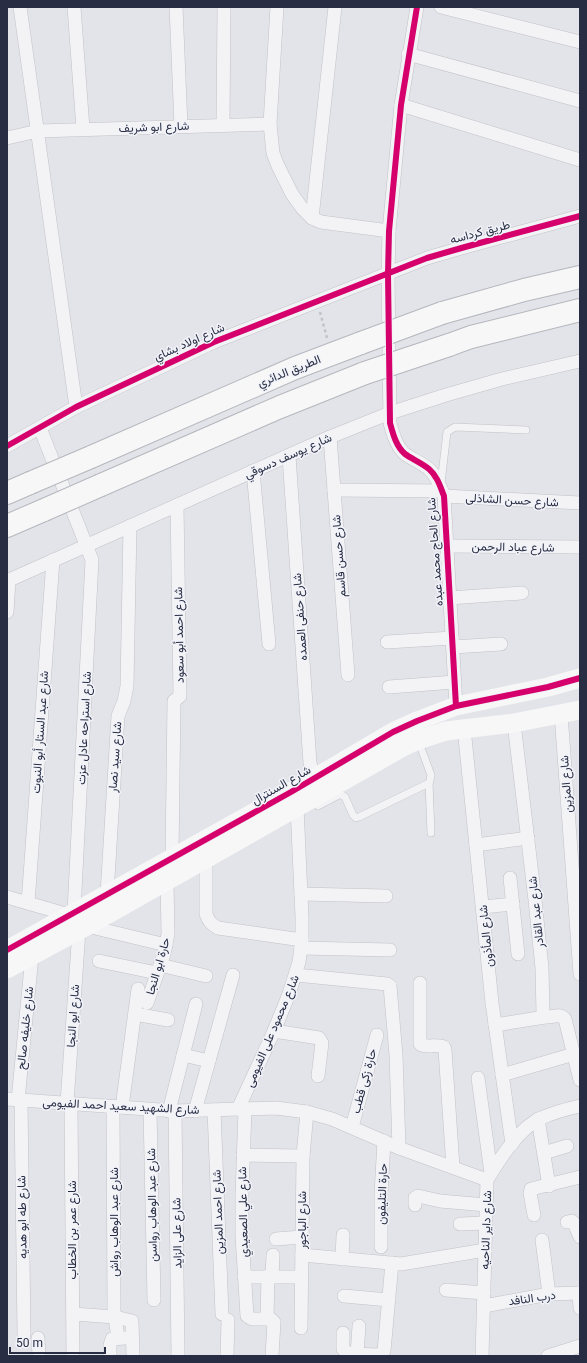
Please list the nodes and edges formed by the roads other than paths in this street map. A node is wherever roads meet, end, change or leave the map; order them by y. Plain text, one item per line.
1 (20, 7) edge
2 (74, 7) edge
3 (176, 7) edge
4 (224, 7) edge
5 (277, 7) edge
6 (335, 7) edge
7 (417, 7) edge
8 (441, 7) edge
9 (580, 42) edge
10 (408, 54) junction
11 (580, 101) edge
12 (401, 105) junction
13 (270, 124) junction
14 (223, 125) junction
15 (181, 126) junction
16 (83, 129) junction
17 (38, 131) junction
18 (7, 138) edge
19 (580, 160) edge
20 (580, 216) edge
21 (312, 218) junction
22 (389, 231) junction
23 (580, 262) edge
24 (388, 274) junction
25 (580, 277) edge
26 (524, 290) junction
27 (580, 310) edge
28 (580, 361) edge
29 (76, 407) junction
30 (390, 413) junction
31 (40, 428) junction
32 (526, 430) dead end
33 (330, 437) junction
34 (7, 446) edge
35 (289, 456) junction
36 (253, 471) junction
37 (334, 490) junction
38 (442, 491) junction
39 (7, 493) edge
40 (580, 503) edge
41 (177, 505) junction
42 (7, 526) edge
43 (130, 526) junction
44 (87, 545) junction
45 (447, 546) junction
46 (580, 547) edge
47 (53, 560) junction
48 (8, 580) edge
49 (522, 593) dead end
50 (450, 598) junction
51 (7, 612) edge
52 (387, 642) dead end
53 (452, 642) junction
54 (269, 644) dead end
55 (501, 644) dead end
56 (348, 675) dead end
57 (580, 678) edge
58 (455, 682) junction
59 (389, 687) dead end
60 (449, 708) junction
61 (580, 710) edge
62 (561, 714) junction
63 (514, 723) junction
64 (455, 729) junction
65 (418, 740) junction
66 (315, 778) junction
67 (428, 783) junction
68 (318, 806) dead end
69 (297, 807) junction
70 (431, 833) dead end
71 (528, 838) junction
72 (476, 845) junction
73 (172, 858) junction
74 (206, 858) junction
75 (510, 878) dead end
76 (167, 880) junction
77 (107, 894) junction
78 (301, 894) junction
79 (386, 896) dead end
80 (7, 897) edge
81 (28, 903) junction
82 (512, 904) junction
83 (483, 907) junction
84 (77, 920) junction
85 (166, 944) junction
86 (302, 944) junction
87 (7, 950) edge
88 (390, 950) dead end
89 (518, 954) dead end
90 (32, 956) junction
91 (99, 961) dead end
92 (7, 969) edge
93 (159, 969) junction
94 (580, 974) edge
95 (233, 975) dead end
96 (296, 975) junction
97 (206, 976) dead end
98 (420, 983) dead end
99 (138, 989) dead end
100 (147, 1003) dead end
101 (196, 1004) dead end
102 (135, 1014) junction
103 (545, 1017) junction
104 (168, 1020) dead end
105 (495, 1025) junction
106 (274, 1031) junction
107 (377, 1035) dead end
108 (574, 1054) junction
109 (183, 1055) junction
110 (209, 1061) junction
111 (502, 1075) junction
112 (318, 1076) dead end
113 (478, 1078) dead end
114 (580, 1080) edge
115 (15, 1100) edge
116 (69, 1103) junction
117 (580, 1106) edge
118 (118, 1107) junction
119 (241, 1109) junction
120 (150, 1110) junction
121 (214, 1110) junction
122 (172, 1111) junction
123 (195, 1111) junction
124 (307, 1112) junction
125 (538, 1119) junction
126 (352, 1127) junction
127 (384, 1141) junction
128 (512, 1144) junction
129 (567, 1146) dead end
130 (399, 1148) junction
131 (544, 1153) junction
132 (243, 1155) junction
133 (303, 1156) junction
134 (453, 1167) junction
135 (489, 1176) junction
136 (580, 1177) edge
137 (549, 1186) junction
138 (415, 1205) dead end
139 (486, 1205) junction
140 (534, 1215) dead end
141 (567, 1222) dead end
142 (460, 1224) dead end
143 (486, 1224) junction
144 (343, 1236) dead end
145 (302, 1237) junction
146 (580, 1237) edge
147 (276, 1239) dead end
148 (542, 1240) dead end
149 (381, 1247) dead end
150 (485, 1250) junction
151 (273, 1255) dead end
152 (302, 1255) junction
153 (342, 1259) junction
154 (392, 1263) junction
155 (270, 1276) junction
156 (301, 1276) junction
157 (244, 1277) junction
158 (446, 1290) dead end
159 (484, 1292) junction
160 (580, 1293) edge
161 (549, 1294) junction
162 (344, 1296) dead end
163 (154, 1300) dead end
164 (389, 1300) junction
165 (484, 1306) junction
166 (580, 1308) edge
167 (72, 1314) junction
168 (115, 1317) junction
169 (267, 1319) junction
170 (359, 1326) dead end
171 (301, 1328) dead end
172 (342, 1333) dead end
173 (24, 1335) dead end
174 (38, 1338) dead end
175 (118, 1338) junction
176 (133, 1338) junction
177 (580, 1346) edge
178 (357, 1354) junction
179 (39, 1356) edge
180 (73, 1356) edge
181 (110, 1356) edge
182 (133, 1356) edge
183 (178, 1356) edge
184 (227, 1356) edge
185 (272, 1356) edge
186 (482, 1356) edge
187 (548, 1356) edge

1 - 17 street
2 - 16 street
3 - 15 street
4 - 14 street
5 - 13 street
6 - 21 street
7 - 10 street, شارع الحاج محمد عبده
8 - 9 street
10 - 11 street
10 - 12 street, شارع الحاج محمد عبده
12 - 19 street
12 - 22 street, شارع الحاج محمد عبده
13 - 14 street, شارع ابو شريف
13 - 21 street
14 - 15 street, شارع ابو شريف
15 - 16 street, شارع ابو شريف
16 - 17 street, شارع ابو شريف
17 - 18 street, شارع ابو شريف
17 - 29 street
20 - 24 street, طريق كرداسه
21 - 22 street
22 - 24 street, شارع الحاج محمد عبده
23 - 26 highway
24 - 29 street, شارع اولاد بشاي
24 - 30 street, شارع الحاج محمد عبده
25 - 26 highway, الطريق الدائري
26 - 39 highway, الطريق الدائري, bridge
27 - 42 highway, bridge
28 - 30 street, شارع يوسف دسوقي
29 - 31 street, شارع اولاد بشاي
30 - 33 street, شارع يوسف دسوقي
30 - 38 street, شارع الحاج محمد عبده
31 - 34 street, شارع اولاد بشاي
31 - 44 street, شارع استراحه عادل عزت
32 - 38 lane
33 - 35 street, شارع يوسف دسوقي
33 - 37 street, شارع حسن قاسم
35 - 36 street, شارع يوسف دسوقي
35 - 66 street, شارع حنفى العمده
36 - 41 street, شارع يوسف دسوقي
36 - 54 street
37 - 38 street, شارع حسن الشاذلى
37 - 56 street, شارع حسن قاسم
38 - 40 street, شارع حسن الشاذلى
38 - 45 street, شارع الحاج محمد عبده
41 - 43 street, شارع يوسف دسوقي
41 - 73 street, شارع احمد أبو سعود
43 - 44 street, شارع يوسف دسوقي
43 - 77 street, شارع سيد نصار
44 - 47 street, شارع يوسف دسوقي
44 - 84 street, شارع استراحه عادل عزت
45 - 46 street, شارع عباد الرحمن
45 - 50 street, شارع الحاج محمد عبده
47 - 48 street, شارع يوسف دسوقي
47 - 81 street, شارع عبد الستار أبو النبوت
48 - 51 street
49 - 50 street
50 - 53 street, شارع الحاج محمد عبده
52 - 53 street
53 - 55 street
53 - 58 street, شارع الحاج محمد عبده
57 - 60 street, شارع السنترال
58 - 59 street
58 - 60 street, شارع الحاج محمد عبده
60 - 64 street
60 - 66 street, شارع السنترال
61 - 62 street, شارع السنترال
62 - 63 street, شارع السنترال
62 - 94 street, شارع المزين
63 - 64 street, شارع السنترال
63 - 71 street, شارع عبد القادر
64 - 65 street, شارع السنترال
64 - 72 street, شارع المأذون
65 - 67 lane
65 - 69 street, شارع السنترال
66 - 73 street, شارع السنترال
67 - 68 lane
67 - 70 lane
69 - 74 street, شارع السنترال
69 - 78 street, شارع محمود على الفيومى
71 - 72 street
71 - 103 street, شارع عبد القادر
72 - 83 street, شارع المأذون
73 - 77 street, شارع السنترال
74 - 76 street, شارع السنترال
74 - 86 street
75 - 82 street
76 - 84 street, شارع السنترال
76 - 85 street, حارة ابو النجا
77 - 84 street, شارع السنترال
78 - 79 street
78 - 86 street, شارع محمود على الفيومى
80 - 81 street
81 - 84 street
82 - 83 street
82 - 89 street
83 - 105 street, شارع المأذون
84 - 85 street
84 - 87 street, شارع السنترال
84 - 90 street, شارع السنترال
84 - 116 street, شارع ابو النجا
85 - 93 street, حارة ابو النجا
86 - 88 street
86 - 96 street, شارع محمود على الفيومى
90 - 92 street, شارع السنترال
90 - 115 street, شارع خليفه صالح
91 - 93 street
93 - 97 street
93 - 100 street, حارة ابو النجا
95 - 110 street
96 - 106 street, شارع محمود على الفيومى
96 - 130 street
98 - 134 street
99 - 102 street, شارع عبد الوهاب رواش
101 - 109 street, شارع على الزايد
102 - 104 street
102 - 118 street, شارع عبد الوهاب رواش
103 - 105 street
103 - 108 street
105 - 111 street, شارع المأذون
106 - 112 street
106 - 119 street, شارع محمود على الفيومى
107 - 126 street, حارة زكى قطب
108 - 111 street
108 - 114 street
109 - 110 street
109 - 122 street, شارع على الزايد
110 - 123 street
111 - 128 street, شارع المأذون
113 - 135 street
115 - 116 street, شارع الشهيد سعيد احمد الفيومى
115 - 173 street, شارع طه ابو هديه
116 - 118 street, شارع الشهيد سعيد احمد الفيومى
116 - 167 street, شارع عمر بن الخطاب
117 - 125 street, شارع داير الناحيه
118 - 120 street, شارع الشهيد سعيد احمد الفيومى
118 - 168 street, شارع عبد الوهاب رواش
119 - 121 street, شارع الشهيد سعيد احمد الفيومى
119 - 124 street, شارع الشهيد سعيد احمد الفيومى
119 - 132 street, شارع علي الصعيدي
120 - 122 street, شارع الشهيد سعيد احمد الفيومى
120 - 163 street, شارع عبد الوهاب رواسن
121 - 123 street, شارع الشهيد سعيد احمد الفيومى
121 - 184 street, شارع احمد المزين
122 - 123 street, شارع الشهيد سعيد احمد الفيومى
122 - 183 street, شارع على الزايد
124 - 126 street, شارع الشهيد سعيد احمد الفيومى
124 - 133 street, شارع الباجور
125 - 128 street, شارع داير الناحيه
125 - 131 street
126 - 127 street, شارع الشهيد سعيد احمد الفيومى
127 - 130 street, شارع الشهيد سعيد احمد الفيومى
127 - 149 street, حارة التليفون
128 - 135 street, شارع داير الناحيه
129 - 131 street
130 - 134 street, شارع الشهيد سعيد احمد الفيومى
131 - 137 street
132 - 133 street
132 - 157 street, شارع علي الصعيدي
133 - 145 street, شارع الباجور
134 - 135 street, شارع الشهيد سعيد احمد الفيومى
135 - 139 street, شارع داير الناحيه
136 - 137 street
137 - 140 street
138 - 139 street
139 - 143 street, شارع داير الناحيه
141 - 146 street
142 - 143 street
143 - 150 street, شارع داير الناحيه
144 - 153 street
145 - 147 street
145 - 152 street, شارع الباجور
148 - 161 street
150 - 154 street
150 - 159 street, شارع داير الناحيه
151 - 155 street
152 - 153 street
152 - 156 street, شارع الباجور
153 - 154 street
154 - 164 street
155 - 156 street
155 - 157 street
155 - 169 street
156 - 171 street, شارع الباجور
157 - 169 street, شارع علي الصعيدي
158 - 159 street
159 - 165 street, شارع داير الناحيه
160 - 161 street, درب النافد
160 - 166 street
161 - 165 street, درب النافد
162 - 164 street
164 - 178 street
165 - 186 street, شارع داير الناحيه
167 - 168 street
167 - 180 street, شارع عمر بن الخطاب
168 - 175 street, شارع عبد الوهاب رواش
168 - 176 street
169 - 185 street
170 - 178 street
172 - 178 street
174 - 179 street
175 - 176 street
175 - 181 street
176 - 182 street
177 - 187 street

